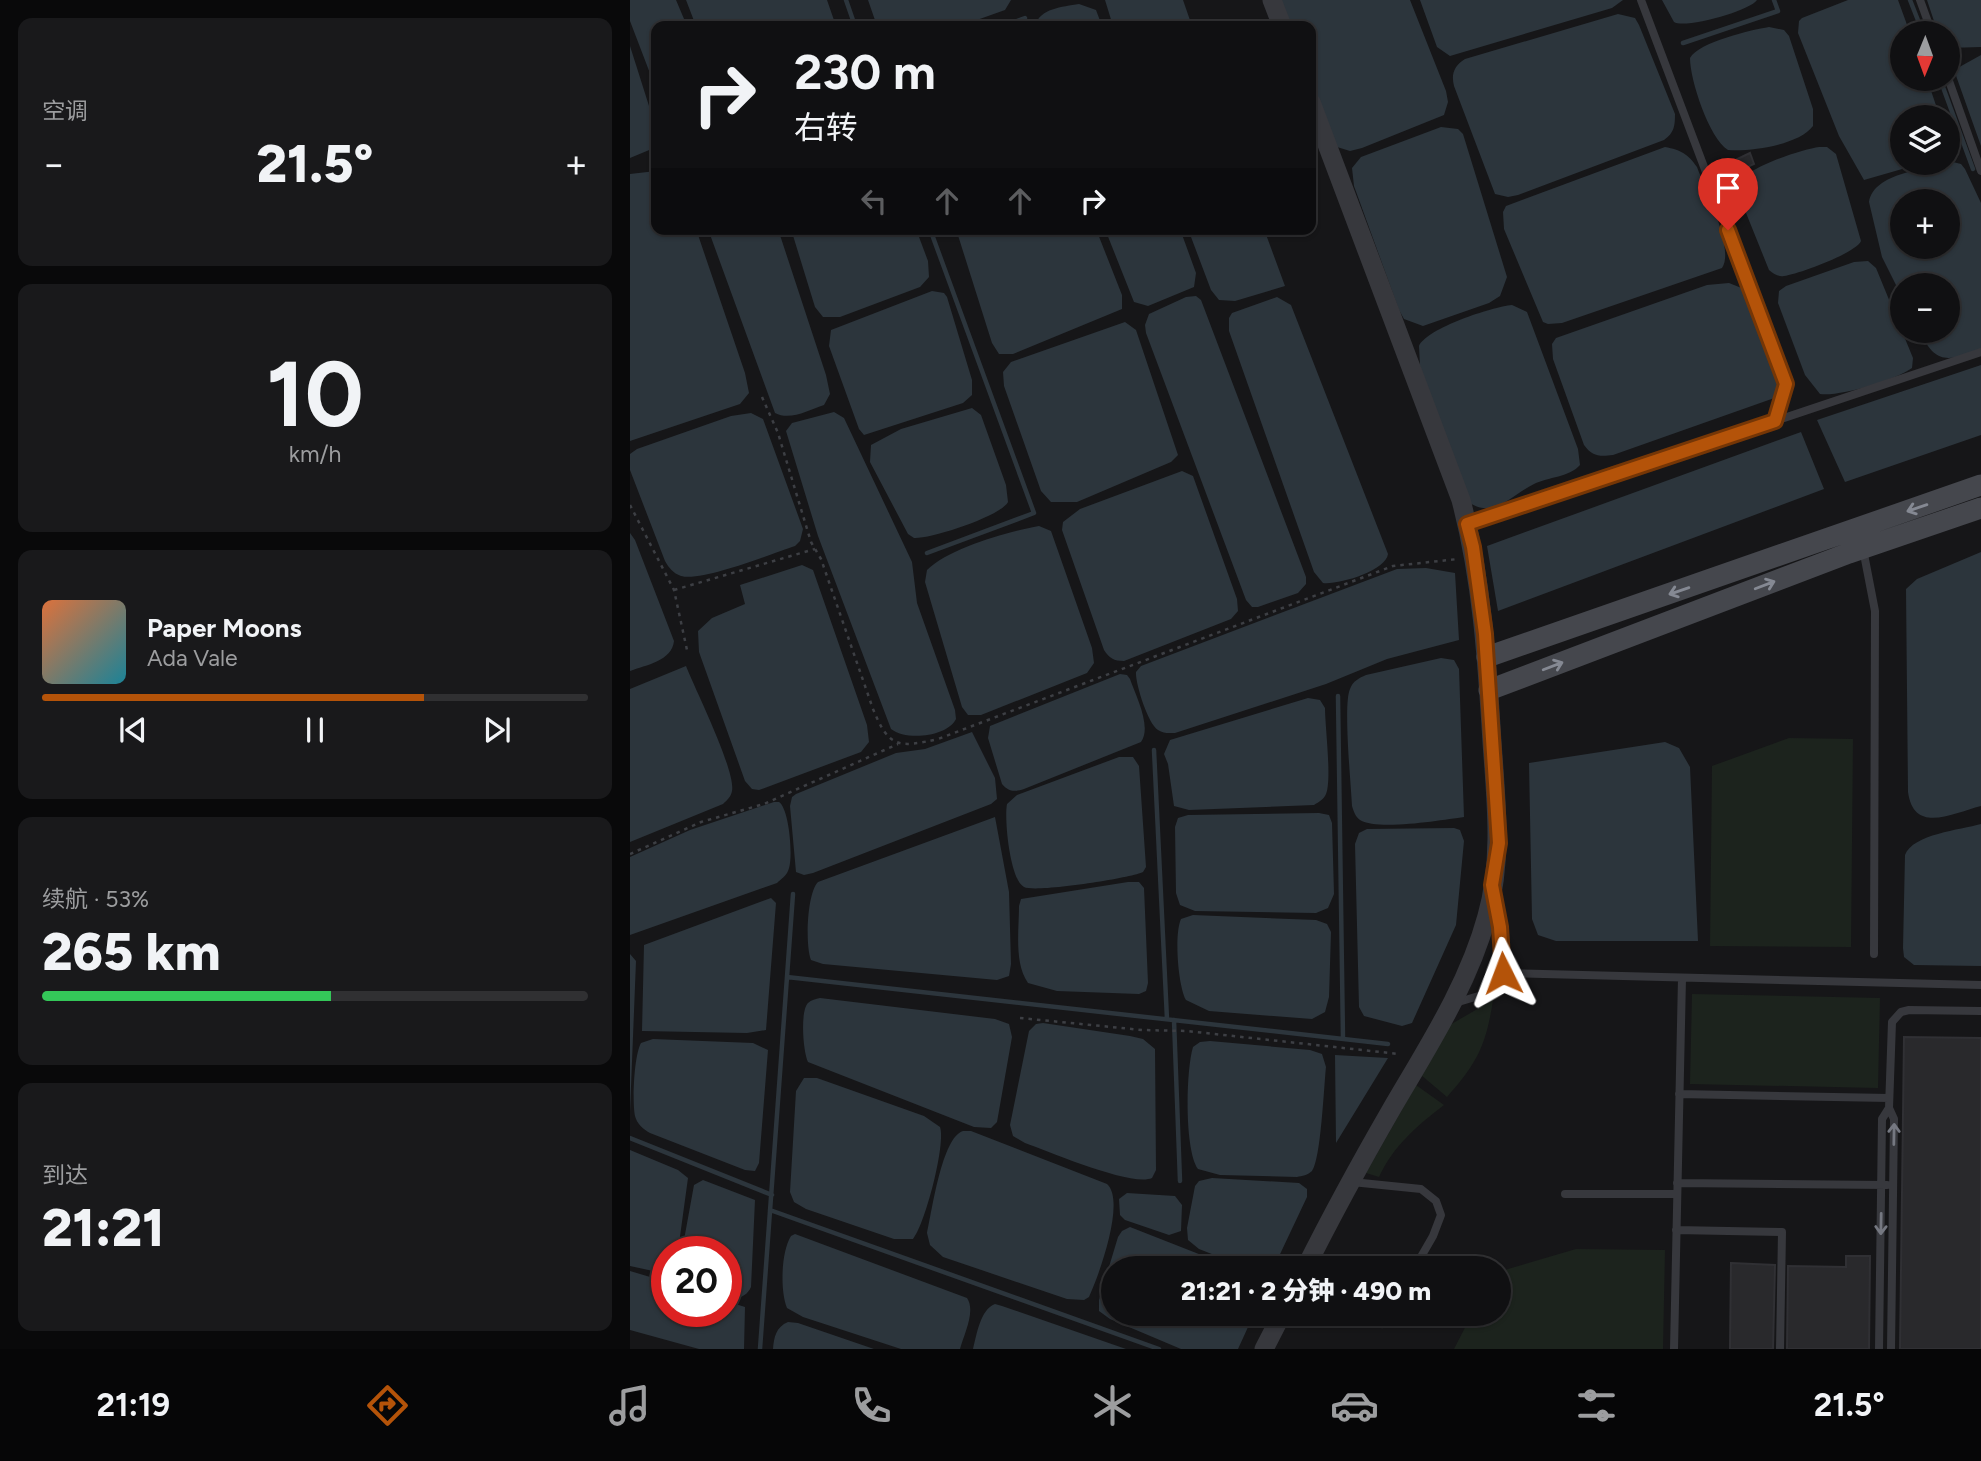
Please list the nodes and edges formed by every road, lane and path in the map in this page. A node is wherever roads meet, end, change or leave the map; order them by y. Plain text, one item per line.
1 (1272, 0) edge
2 (1641, 0) edge
3 (1920, 0) edge
4 (1280, 21) edge
5 (1927, 21) edge
6 (1953, 91) edge
7 (1316, 115) edge
8 (1981, 170) edge
9 (1981, 352) edge
10 (762, 397) dead end
11 (1775, 421) junction
12 (1981, 485) edge
13 (630, 505) edge
14 (1981, 508) edge
15 (632, 516) edge
16 (1467, 524) junction
17 (1863, 548) junction
18 (814, 549) junction
19 (1475, 558) junction
20 (674, 590) junction
21 (687, 650) dead end
22 (1487, 657) junction
23 (1489, 690) junction
24 (898, 744) junction
25 (630, 854) edge
26 (1492, 885) junction
27 (1874, 954) dead end
28 (1503, 973) junction
29 (1682, 978) junction
30 (1981, 985) edge
31 (1452, 1004) junction
32 (1981, 1011) edge
33 (1020, 1017) dead end
34 (1399, 1054) dead end
35 (1679, 1094) junction
36 (1889, 1098) junction
37 (1889, 1108) junction
38 (1349, 1182) junction
39 (1677, 1183) junction
40 (1881, 1185) junction
41 (1893, 1185) junction
42 (1565, 1194) dead end
43 (1677, 1194) junction
44 (1676, 1230) junction
45 (1312, 1256) edge
46 (1422, 1256) edge
47 (1276, 1326) edge
48 (1264, 1349) edge
49 (1674, 1349) edge
50 (1780, 1349) edge
51 (1879, 1349) edge
52 (1891, 1349) edge

1 - 4 street
2 - 11 lane
3 - 5 lane
6 - 8 lane
7 - 16 street
9 - 11 lane
10 - 18 path
11 - 16 lane
12 -> 22 main road
13 - 15 path
14 - 17 main road
15 - 20 path
16 - 19 street
23 -> 17 main road
17 - 27 lane
18 - 20 path
18 - 24 path
19 - 22 street
19 - 24 path
20 - 21 path
22 - 23 street
23 - 26 street
24 - 25 path
26 - 28 lane
26 - 31 street
28 - 29 lane
28 - 31 lane
29 - 30 lane
29 - 35 lane
31 - 38 street
32 - 36 lane
33 - 34 path
35 - 36 lane
35 - 39 lane
36 - 37 lane
37 - 40 lane
41 -> 37 lane
38 - 45 street
38 - 46 lane
39 - 40 lane
39 - 43 lane
40 - 41 lane
40 -> 51 lane
41 - 52 lane
42 - 43 lane
43 - 44 lane
44 - 49 lane
44 - 50 lane
47 - 48 street

